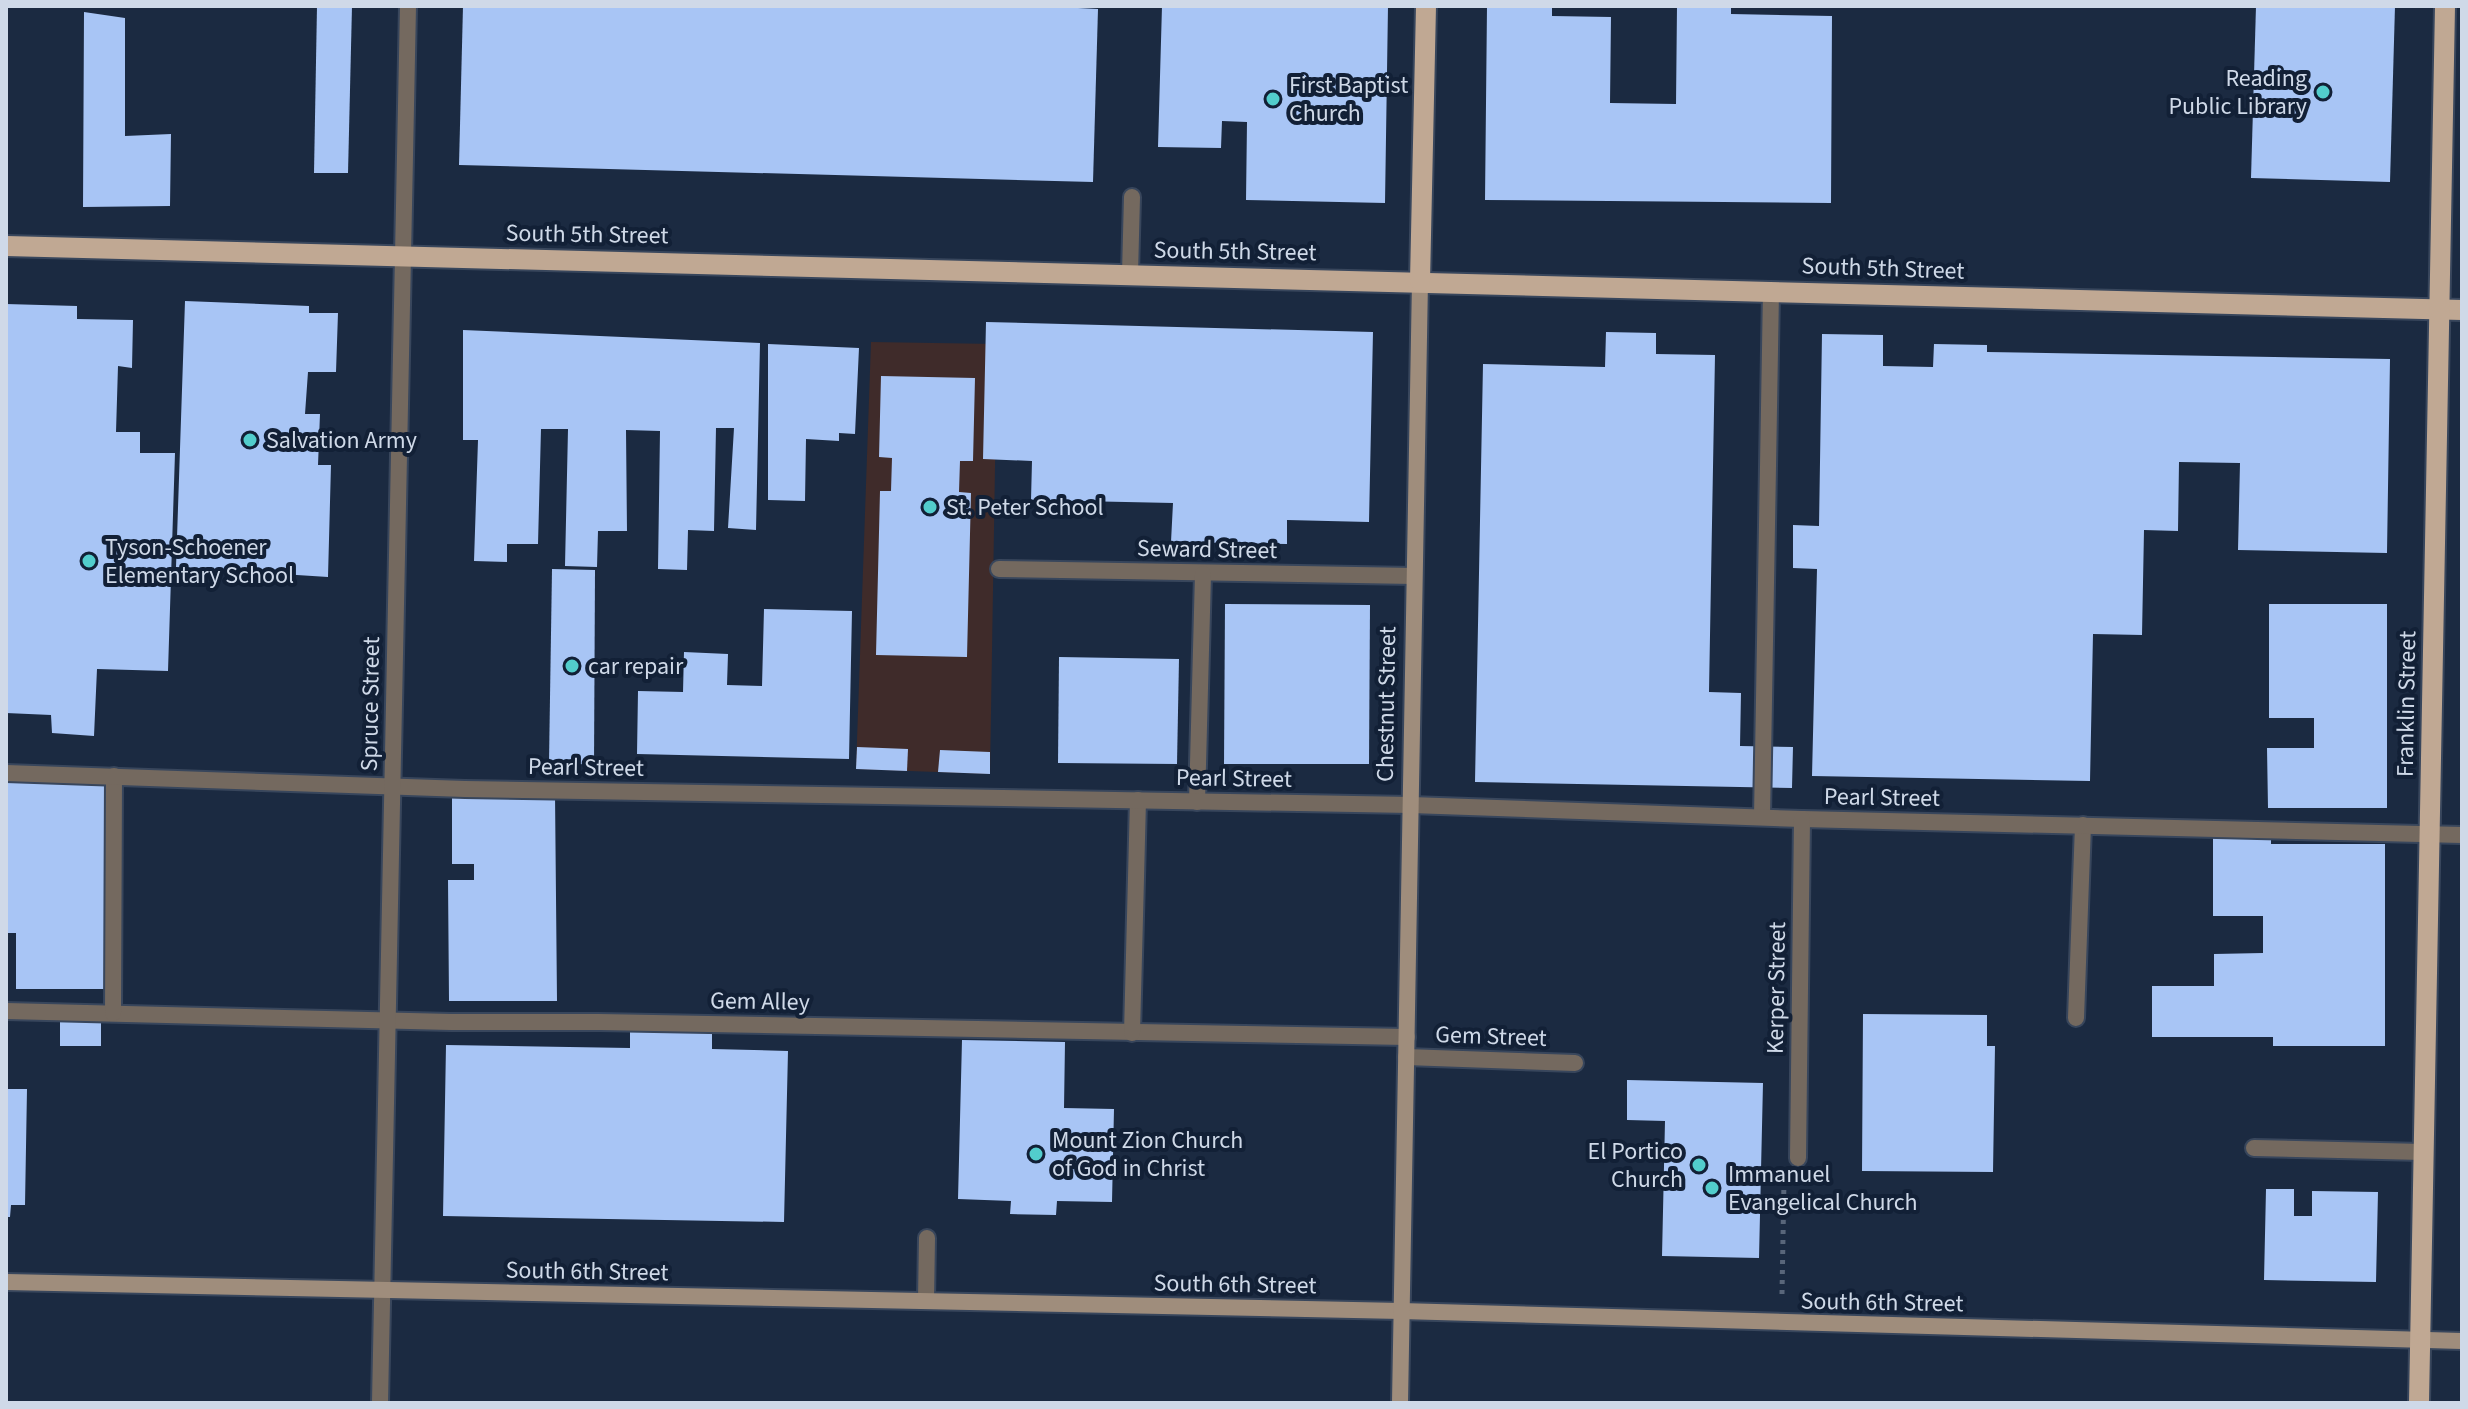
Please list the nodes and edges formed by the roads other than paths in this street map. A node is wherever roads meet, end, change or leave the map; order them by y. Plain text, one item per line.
1 (408, 6) edge
2 (1426, 6) edge
3 (2445, 6) edge
4 (1132, 197) dead end
5 (6, 246) edge
6 (404, 256) junction
7 (1130, 274) junction
8 (1420, 281) junction
9 (1771, 291) junction
10 (2440, 309) junction
11 (2462, 310) edge
12 (999, 569) dead end
13 (1203, 574) junction
14 (1414, 576) junction
15 (6, 773) edge
16 (114, 776) junction
17 (392, 786) junction
18 (1138, 800) junction
19 (1197, 802) junction
20 (1411, 805) junction
21 (1762, 817) junction
22 (1802, 819) junction
23 (2083, 825) junction
24 (2430, 834) junction
25 (2462, 835) edge
26 (6, 1011) edge
27 (113, 1013) junction
28 (2076, 1018) dead end
29 (389, 1019) junction
30 (1132, 1033) junction
31 (1407, 1037) junction
32 (1406, 1057) junction
33 (1575, 1063) dead end
34 (2254, 1148) dead end
35 (2423, 1152) junction
36 (1798, 1158) dead end
37 (927, 1238) dead end
38 (6, 1282) edge
39 (383, 1291) junction
40 (926, 1301) junction
41 (1401, 1311) junction
42 (2419, 1340) junction
43 (2462, 1341) edge
44 (380, 1403) edge
45 (1400, 1403) edge
46 (2419, 1403) edge

1 - 6 street, Spruce Street
2 - 8 main road, Chestnut Street
3 - 10 main road, Franklin Street
4 - 7 street
5 - 6 main road, South 5th Street
6 - 7 main road, South 5th Street
6 - 17 street, Spruce Street
7 - 8 main road, South 5th Street
8 - 9 main road, South 5th Street
8 - 14 street, Chestnut Street
9 - 10 main road, South 5th Street
9 - 21 street
10 - 11 main road, South 5th Street
10 - 24 main road, Franklin Street
12 - 13 street, Seward Street
13 - 14 street, Seward Street
13 - 19 street
14 - 20 street, Chestnut Street
15 - 16 street, Pearl Street
16 - 17 street, Pearl Street
16 - 27 street
17 - 18 street, Pearl Street
17 - 29 street, Spruce Street
18 - 19 street, Pearl Street
18 - 30 street
19 - 20 street, Pearl Street
20 - 21 street, Pearl Street
20 - 31 street, Chestnut Street
21 - 22 street, Pearl Street
22 - 23 street, Pearl Street
22 - 36 street, Kerper Street
23 - 24 street, Pearl Street
23 - 28 street
24 - 25 street, Pearl Street
24 - 35 main road, Franklin Street
26 - 27 street
27 - 29 street, Gem Alley
29 - 30 street, Gem Alley
29 - 39 street, Spruce Street
30 - 31 street, Gem Alley
31 - 32 street, Chestnut Street
32 - 33 street, Gem Street
32 - 41 street, Chestnut Street
34 - 35 street
35 - 42 main road, Franklin Street
37 - 40 street
38 - 39 street, South 6th Street
39 - 40 street, South 6th Street
39 - 44 street, Spruce Street
40 - 41 street, South 6th Street
41 - 42 street, South 6th Street
41 - 45 street, Chestnut Street
42 - 43 street, South 6th Street
42 - 46 main road, Franklin Street

